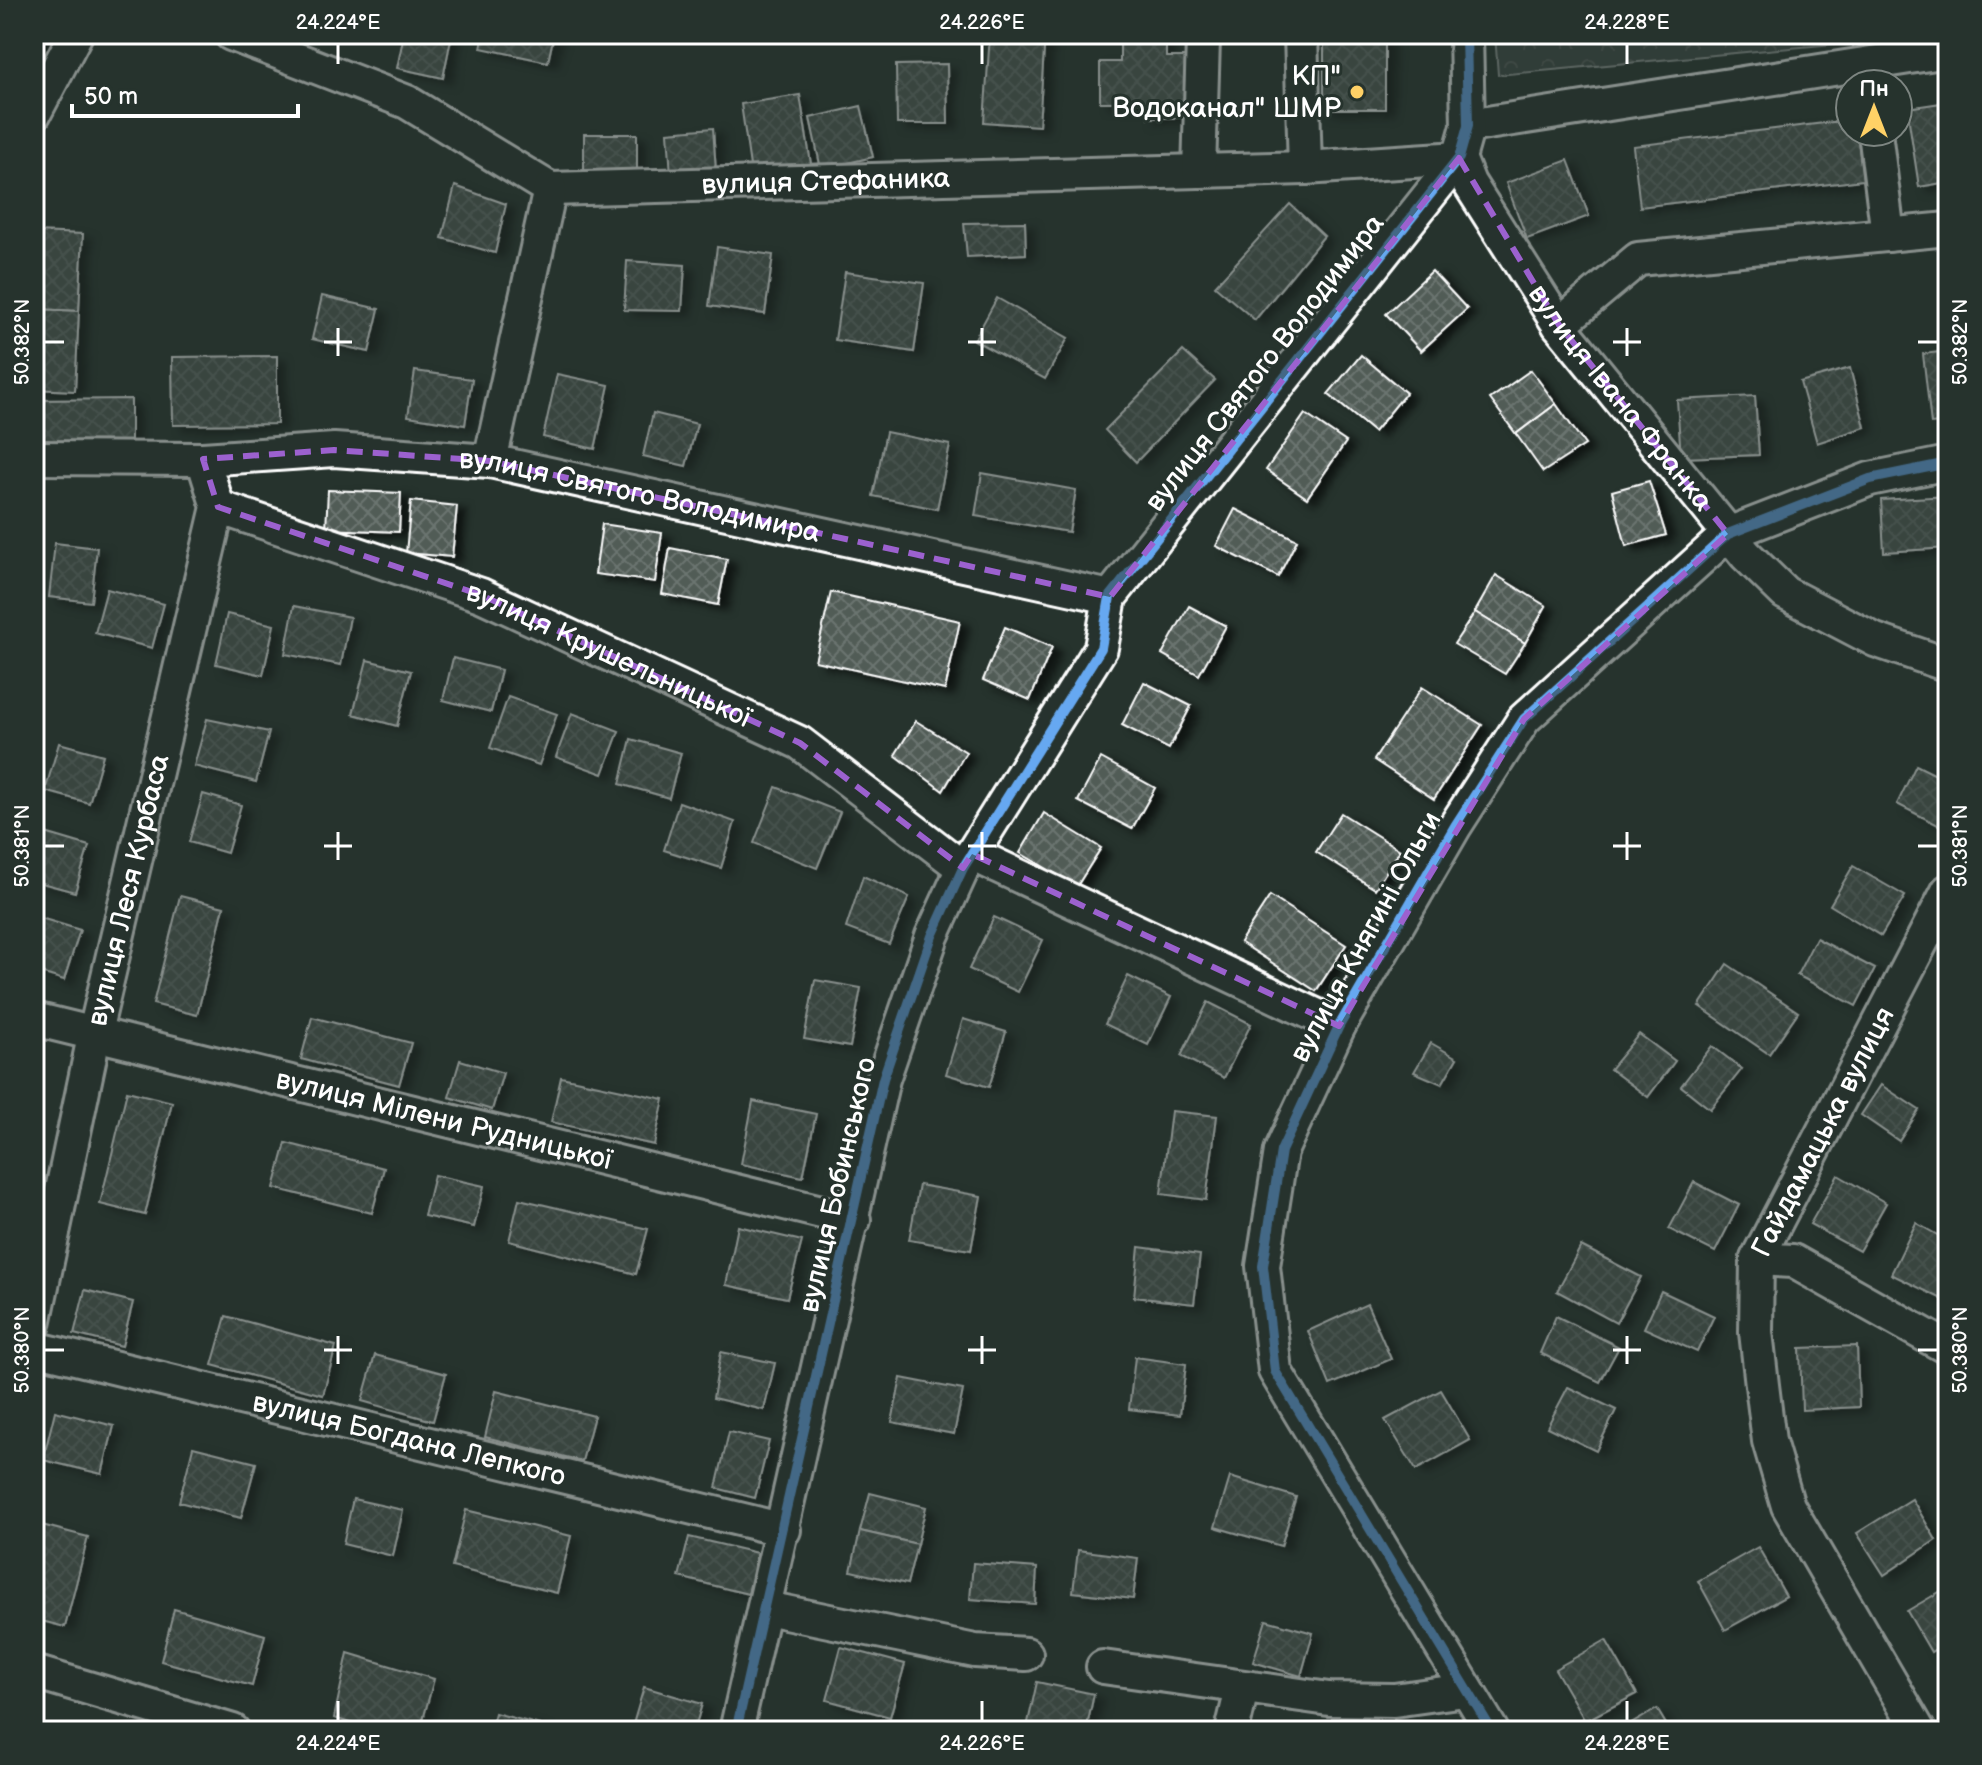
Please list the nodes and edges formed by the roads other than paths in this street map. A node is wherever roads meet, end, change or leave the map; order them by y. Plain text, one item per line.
1 (76, 34) edge
2 (231, 34) edge
3 (1301, 34) edge
4 (1466, 34) edge
5 (1203, 40) dead end
6 (1948, 51) edge
7 (1886, 68) edge
8 (1834, 78) edge
9 (34, 114) edge
10 (1468, 126) junction
11 (1877, 148) edge
12 (1459, 158) junction
13 (1305, 168) junction
14 (1199, 171) junction
15 (550, 189) junction
16 (1948, 229) edge
17 (1888, 235) junction
18 (1559, 325) junction
19 (34, 458) edge
20 (203, 459) junction
21 (490, 461) junction
22 (1948, 463) edge
23 (218, 507) junction
24 (1728, 534) junction
25 (1110, 597) junction
26 (1948, 665) edge
27 (967, 861) junction
28 (1948, 891) edge
29 (34, 1019) edge
30 (1339, 1026) junction
31 (95, 1032) junction
32 (854, 1220) junction
33 (1757, 1259) junction
34 (34, 1324) edge
35 (34, 1348) edge
36 (1948, 1348) edge
37 (784, 1530) junction
38 (766, 1608) junction
39 (1026, 1654) dead end
40 (1103, 1667) dead end
41 (34, 1672) edge
42 (1242, 1689) junction
43 (1465, 1690) junction
44 (233, 1731) edge
45 (736, 1731) edge
46 (1232, 1731) edge
47 (1492, 1731) edge
48 (1919, 1731) edge

1 - 9 street
2 - 15 street
3 - 13 street
4 - 10 street
5 - 14 street
6 - 7 street
8 - 10 street
10 - 12 street
11 - 17 street
12 - 13 street, вулиця Стефаника
12 - 18 street, вулиця Івана Франка
12 - 25 street, вулиця Святого Володимира
13 - 14 street, вулиця Стефаника
14 - 15 street, вулиця Стефаника
15 - 21 street
16 - 17 street
17 - 18 street
18 - 24 street, вулиця Івана Франка
19 - 20 street, вулиця Святого Володимира
20 - 21 street, вулиця Святого Володимира
20 - 23 street
21 - 25 street, вулиця Святого Володимира
22 - 24 street, вулиця Княгині Ольги
23 - 27 street, вулиця Крушельницької
23 - 31 street, вулиця Леся Курбаса
24 - 26 street, вулиця Івана Франка
24 - 30 street, вулиця Княгині Ольги
25 - 27 street, вулиця Бобинського
27 - 30 street, вулиця Крушельницької
27 - 32 street, вулиця Бобинського
28 - 33 street, Гайдамацька вулиця
29 - 31 street, вулиця Мілени Рудницької
30 - 43 street, вулиця Княгині Ольги
31 - 32 street, вулиця Мілени Рудницької
31 - 34 street, вулиця Леся Курбаса
32 - 37 street, вулиця Бобинського
33 - 36 street
33 - 48 street, Гайдамацька вулиця
35 - 37 street, вулиця Богдана Лепкого
37 - 38 street, вулиця Бобинського
38 - 39 street
38 - 45 street, вулиця Бобинського
40 - 42 street
41 - 44 street
42 - 43 street
42 - 46 street
43 - 47 street, вулиця Княгині Ольги

